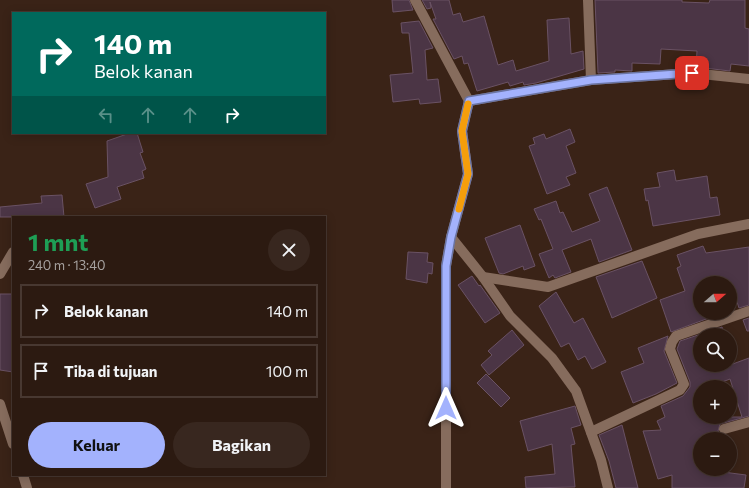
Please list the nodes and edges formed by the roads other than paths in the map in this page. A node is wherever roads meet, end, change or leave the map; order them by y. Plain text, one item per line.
1 (414, 0) edge
2 (588, 0) edge
3 (749, 78) edge
4 (591, 80) junction
5 (469, 101) junction
6 (749, 224) edge
7 (451, 237) junction
8 (12, 254) edge
9 (0, 274) edge
10 (483, 277) junction
11 (749, 311) edge
12 (0, 404) edge
13 (749, 422) edge
14 (724, 429) dead end
15 (591, 432) junction
16 (12, 441) edge
17 (23, 476) edge
18 (27, 488) edge
19 (446, 488) edge
20 (608, 488) edge

1 - 5 street
2 - 4 street
3 - 4 street
4 - 5 street
5 - 7 street
6 - 10 street
7 - 10 street
7 - 19 street
8 - 9 street
10 - 15 street
11 - 15 street
12 - 16 street
13 - 14 street
15 - 20 street
17 - 18 street

